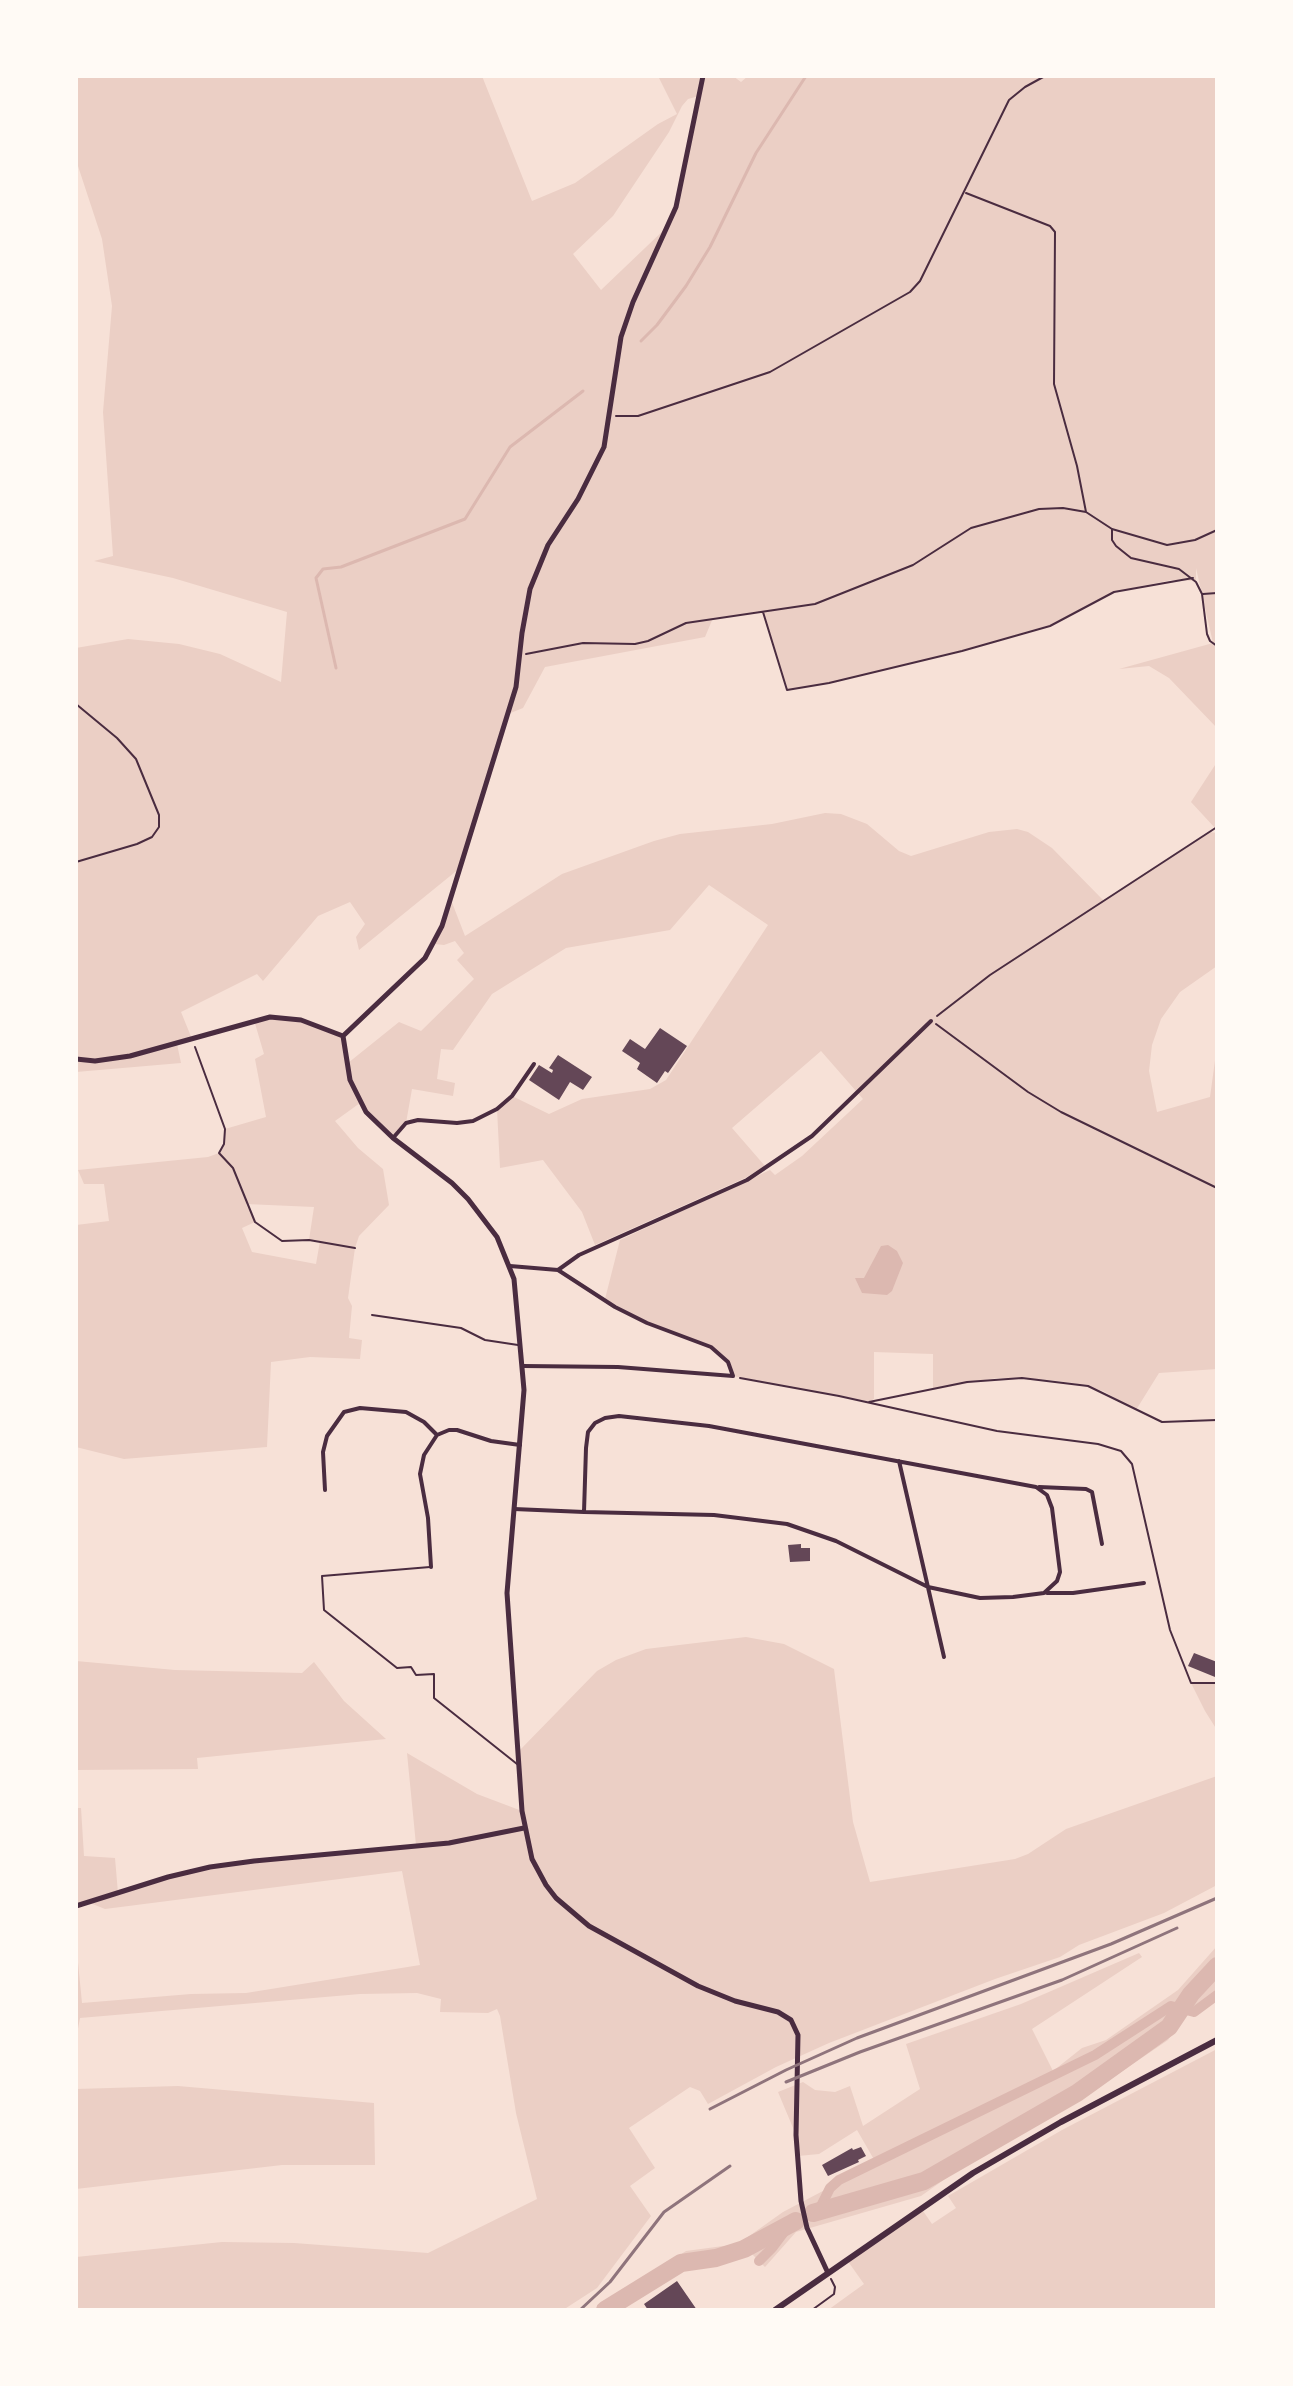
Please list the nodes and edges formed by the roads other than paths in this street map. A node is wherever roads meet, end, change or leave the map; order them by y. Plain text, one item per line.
1 (703, 76) edge
2 (931, 1021) road end
3 (343, 1036) junction
4 (76, 1059) edge
5 (534, 1064) dead end
6 (393, 1138) junction
7 (510, 1266) junction
8 (558, 1270) junction
9 (372, 1315) dead end
10 (521, 1345) junction
11 (523, 1366) junction
12 (437, 1435) junction
13 (520, 1445) junction
14 (899, 1461) junction
15 (1036, 1487) junction
16 (325, 1490) dead end
17 (514, 1509) junction
18 (584, 1512) junction
19 (1102, 1544) dead end
20 (431, 1567) joint
21 (1144, 1583) dead end
22 (928, 1587) junction
23 (1044, 1593) junction
24 (944, 1657) dead end
25 (519, 1766) junction
26 (524, 1828) junction
27 (76, 1906) edge
28 (1217, 2040) edge
29 (828, 2273) junction
30 (775, 2310) edge

1 - 3 street
2 - 8 street
3 - 4 street
3 - 6 street
5 - 6 street
6 - 7 street
7 - 8 street
7 - 10 street
8 - 11 street
9 - 10 lane
10 - 11 street
11 - 13 street
12 - 13 street
12 - 16 street
12 - 20 street
13 - 17 street
14 - 15 street
14 - 18 street
14 - 22 street
15 - 19 street
15 - 23 street
17 - 18 street
17 - 25 street
18 - 22 street
20 - 25 lane
21 - 23 street
22 - 23 street
22 - 24 street
25 - 26 street
26 - 27 street
26 - 29 street
28 - 29 main road
29 - 30 main road

